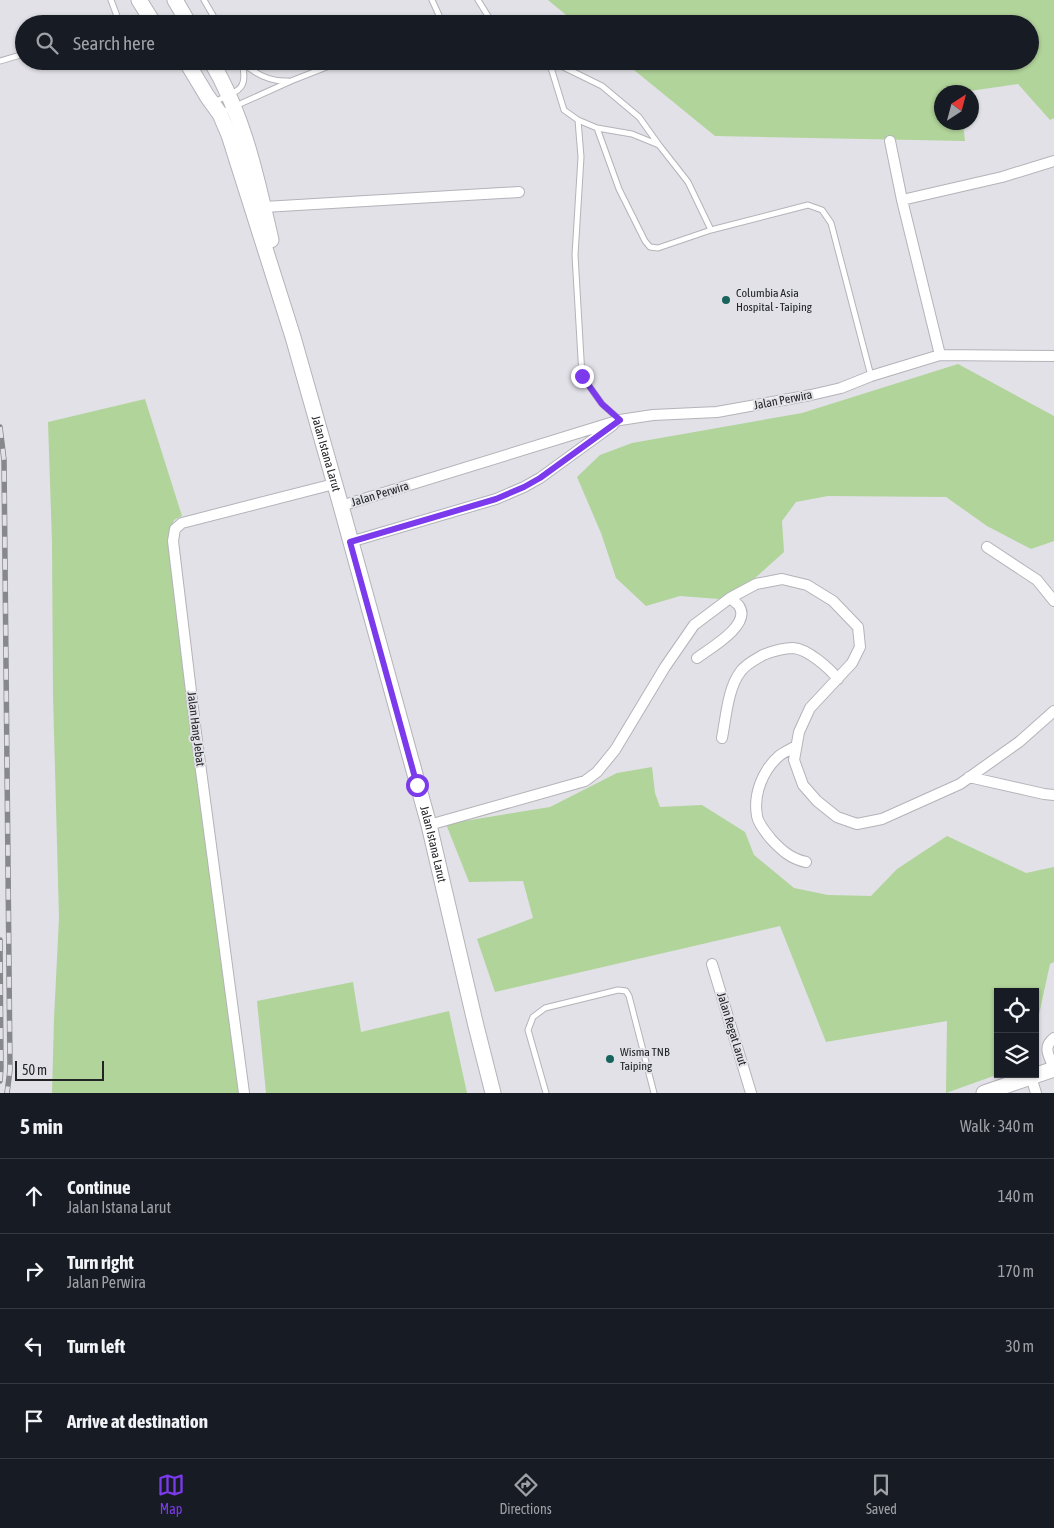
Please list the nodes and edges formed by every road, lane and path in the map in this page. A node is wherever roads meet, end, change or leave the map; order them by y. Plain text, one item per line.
1 (112, 0) edge
2 (139, 0) edge
3 (151, 0) edge
4 (174, 0) edge
5 (204, 0) edge
6 (432, 0) edge
7 (478, 0) edge
8 (117, 15) edge
9 (149, 15) edge
10 (160, 15) edge
11 (183, 15) edge
12 (213, 15) edge
13 (439, 15) edge
14 (487, 15) edge
15 (15, 57) edge
16 (0, 61) edge
17 (187, 70) edge
18 (191, 70) edge
19 (216, 70) edge
20 (243, 70) edge
21 (252, 70) edge
22 (319, 70) edge
23 (552, 70) edge
24 (569, 70) edge
25 (291, 81) junction
26 (198, 82) junction
27 (232, 101) junction
28 (216, 108) junction
29 (578, 120) junction
30 (597, 128) junction
31 (890, 141) dead end
32 (659, 145) junction
33 (1054, 161) edge
34 (519, 192) dead end
35 (902, 200) junction
36 (264, 208) junction
37 (711, 230) junction
38 (293, 337) junction
39 (940, 355) junction
40 (1054, 356) edge
41 (871, 376) junction
42 (620, 420) junction
43 (334, 484) junction
44 (341, 506) junction
45 (350, 542) junction
46 (987, 547) dead end
47 (730, 598) junction
48 (1054, 601) edge
49 (697, 658) dead end
50 (838, 678) junction
51 (1054, 710) edge
52 (722, 738) dead end
53 (796, 746) junction
54 (969, 777) junction
55 (1054, 795) edge
56 (429, 825) junction
57 (806, 862) dead end
58 (712, 964) dead end
59 (1054, 1038) edge
60 (1054, 1068) edge
61 (1039, 1074) edge
62 (1027, 1078) edge
63 (1030, 1078) edge
64 (244, 1093) edge
65 (493, 1093) edge
66 (546, 1093) edge
67 (654, 1093) edge
68 (751, 1093) edge
69 (984, 1093) edge
70 (1036, 1093) edge

1 - 8 lane
2 - 9 main road
3 - 10 main road
4 - 11 main road
5 - 12 lane
6 - 13 lane
7 - 14 lane
15 - 16 lane
17 - 26 main road, Jalan Istana Larut
18 - 26 main road, Jalan Istana Larut
19 - 27 main road, Jalan Istana Larut
20 - 27 lane
21 - 25 lane
22 - 25 lane
23 - 29 lane
24 - 32 lane
25 - 27 lane
26 - 28 main road, Jalan Istana Larut
27 - 28 lane
27 - 28 lane
27 - 36 main road, Jalan Istana Larut
28 - 38 main road, Jalan Istana Larut
29 - 30 lane
29 - 42 lane
30 - 32 lane
30 - 37 lane
31 - 35 street
32 - 37 lane
33 - 35 street
34 - 36 street
35 - 39 street
36 - 38 main road, Jalan Istana Larut
37 - 41 lane
38 - 43 main road, Jalan Istana Larut
39 - 40 street, Jalan Perwira
39 - 41 street, Jalan Perwira
41 - 42 street, Jalan Perwira
42 - 44 street, Jalan Perwira
42 - 45 street, Jalan Perwira
43 - 44 main road, Jalan Istana Larut
43 - 64 street, Jalan Hang Jebat
44 - 45 main road, Jalan Istana Larut
45 - 56 main road, Jalan Istana Larut
46 - 48 street
47 - 49 street
47 - 50 street
47 - 56 street
50 - 52 street
50 - 53 street
51 - 54 street
53 - 54 street
53 - 57 street
54 - 55 street
56 - 65 main road, Jalan Istana Larut
58 - 68 street, Jalan Regat Larut
59 - 60 street
60 - 61 main road
62 - 69 main road
63 - 70 street
66 - 67 lane

